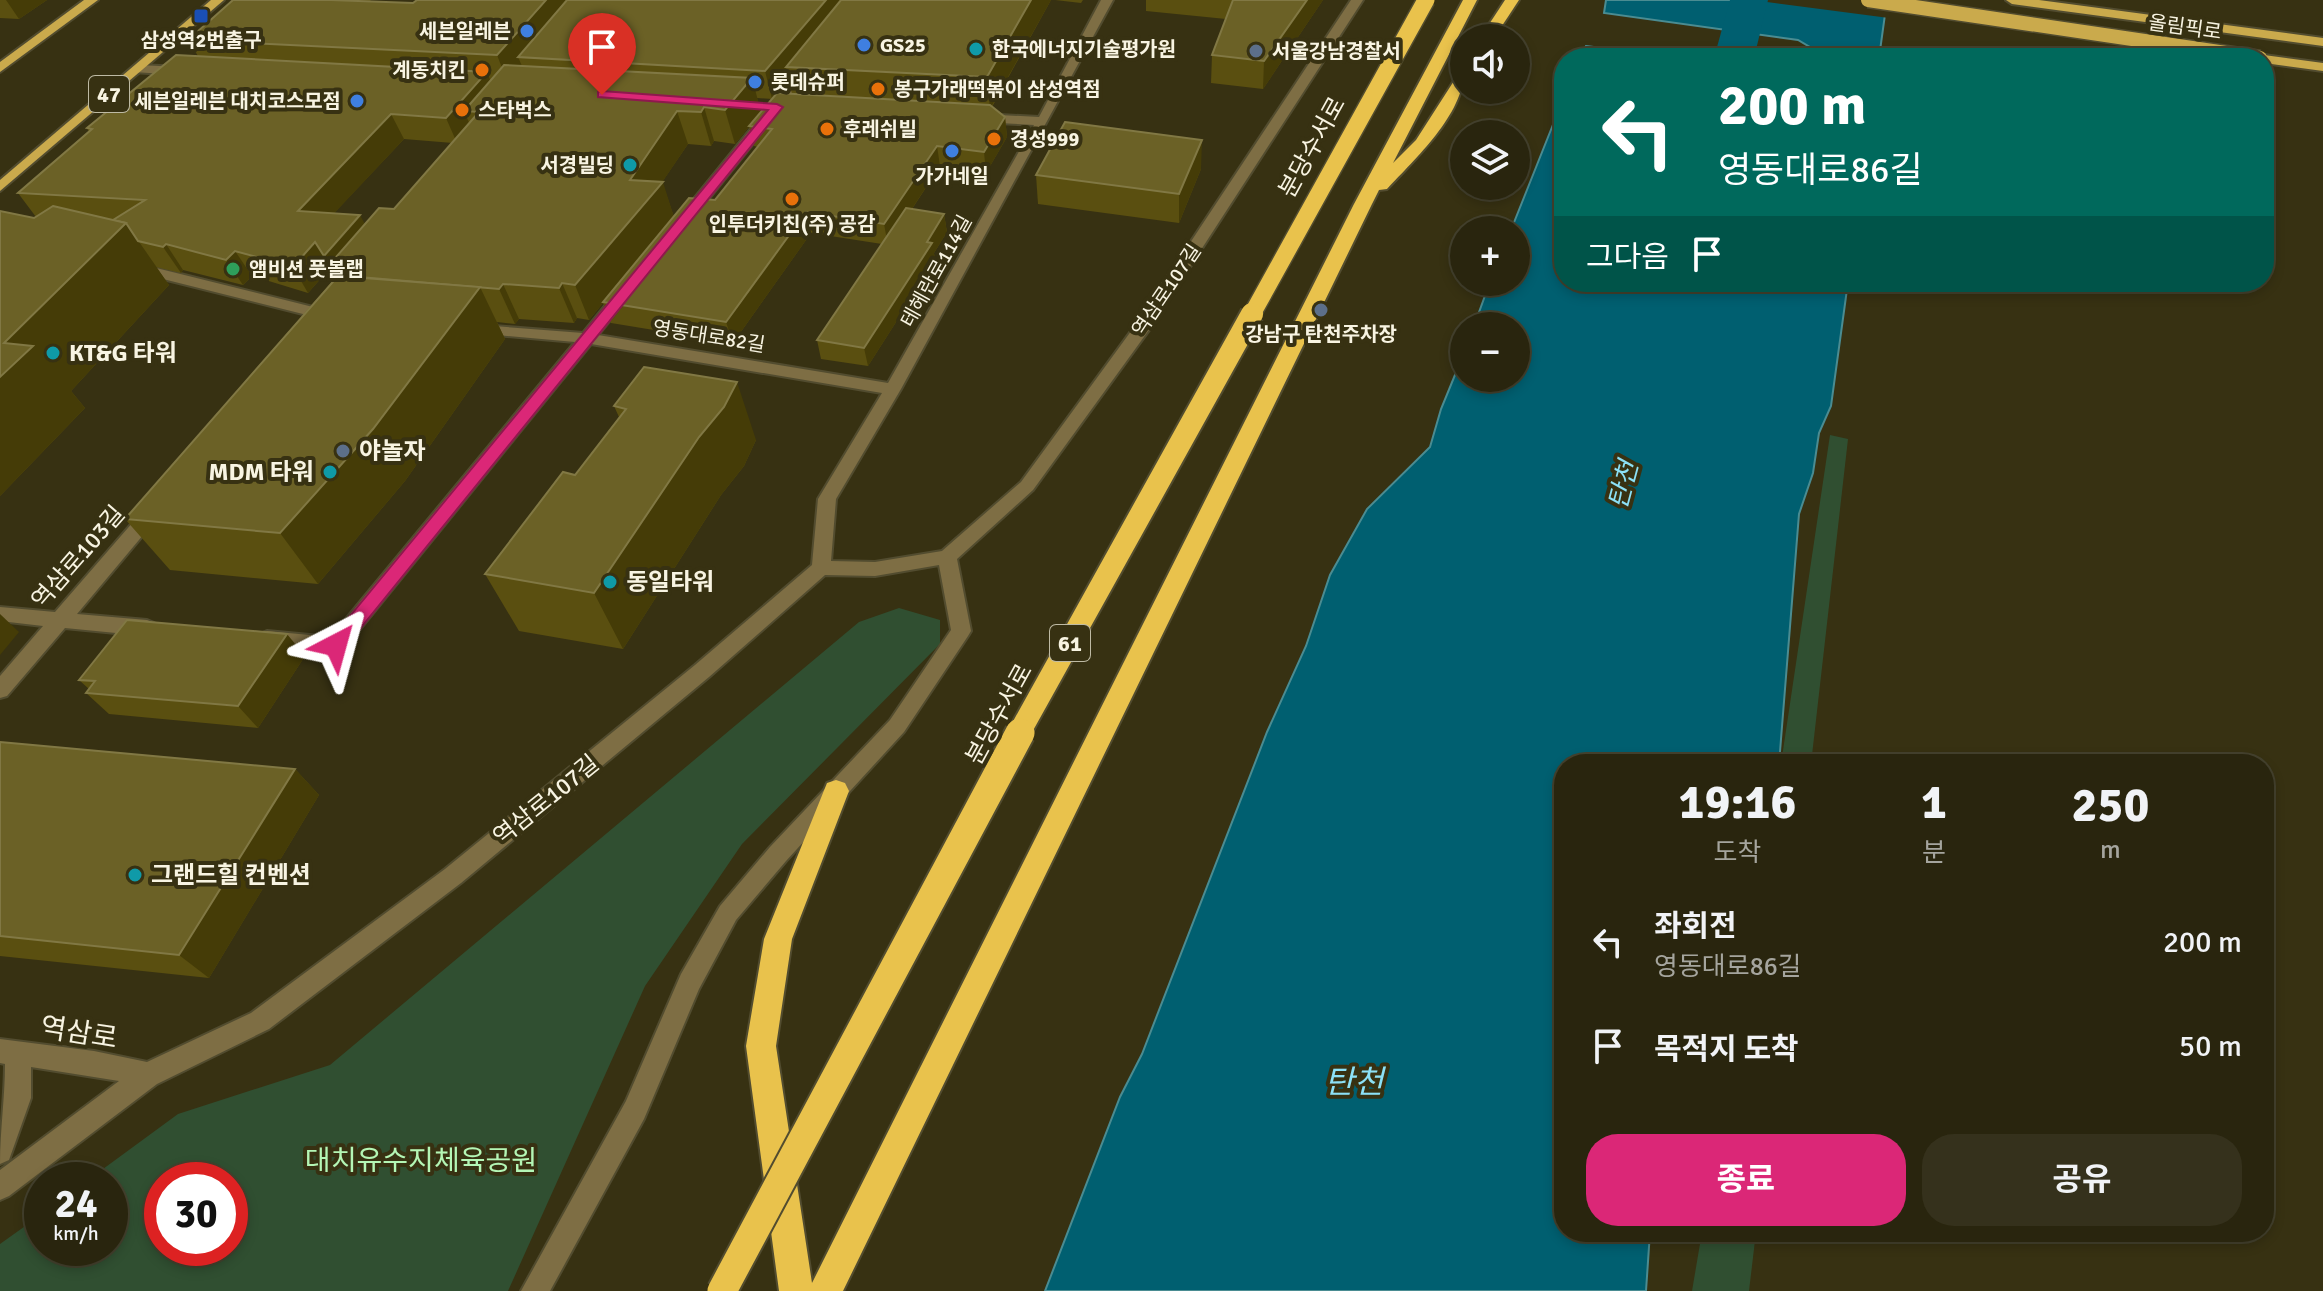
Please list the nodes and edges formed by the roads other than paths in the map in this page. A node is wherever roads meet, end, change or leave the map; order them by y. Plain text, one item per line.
1 (92, 0) edge
2 (218, 0) edge
3 (1107, 0) edge
4 (1357, 0) edge
5 (1426, 0) edge
6 (1470, 0) edge
7 (1479, 0) edge
8 (1512, 0) edge
9 (1868, 0) edge
10 (2012, 0) edge
11 (1458, 24) edge
12 (1459, 24) edge
13 (1496, 24) edge
14 (1450, 39) edge
15 (2323, 42) edge
16 (2194, 48) edge
17 (815, 60) edge
18 (2274, 60) edge
19 (4, 62) edge
20 (2317, 66) edge
21 (138, 69) junction
22 (199, 72) edge
23 (1450, 98) edge
24 (965, 117) edge
25 (1043, 121) junction
26 (0, 187) edge
27 (1363, 204) junction
28 (677, 229) edge
29 (116, 263) edge
30 (637, 278) edge
31 (355, 318) edge
32 (463, 327) edge
33 (587, 338) junction
34 (893, 389) junction
35 (160, 503) edge
36 (947, 557) junction
37 (821, 568) junction
38 (0, 614) edge
39 (57, 620) junction
40 (166, 630) edge
41 (243, 637) edge
42 (0, 690) edge
43 (836, 791) junction
44 (9, 1052) edge
45 (148, 1075) junction
46 (0, 1151) edge
47 (0, 1187) edge
48 (535, 1291) edge
49 (722, 1291) edge
50 (796, 1291) edge
51 (825, 1291) edge

1 - 19 main road
2 - 21 main road, 47
3 - 25 street, 테헤란로114길
4 - 36 street, 역삼로107길
5 - 49 highway, 분당수서로 / 61, bridge
6 - 11 highway
7 - 12 highway
8 - 13 highway
9 - 16 main road, 올림픽로, bridge
10 - 15 main road, 올림픽로
14 - 27 highway
17 - 28 street
18 - 20 main road, 올림픽로
21 - 22 street
21 - 26 main road, 47
23 - 27 highway
24 - 25 street
25 - 34 street, 테헤란로114길
27 - 51 highway
29 - 31 street
30 - 33 street
32 - 33 street, 영동대로82길
33 - 34 street, 영동대로82길
33 - 41 street
34 - 37 street, 테헤란로114길
35 - 39 street, 역삼로103길
36 - 37 street
36 - 43 street
37 - 45 street, 역삼로107길
38 - 39 street
39 - 40 street
39 - 42 street, 역삼로103길
43 - 48 street
43 - 50 highway, bridge
44 - 45 street, 역삼로
44 - 46 street
45 - 47 street, 역삼로107길

